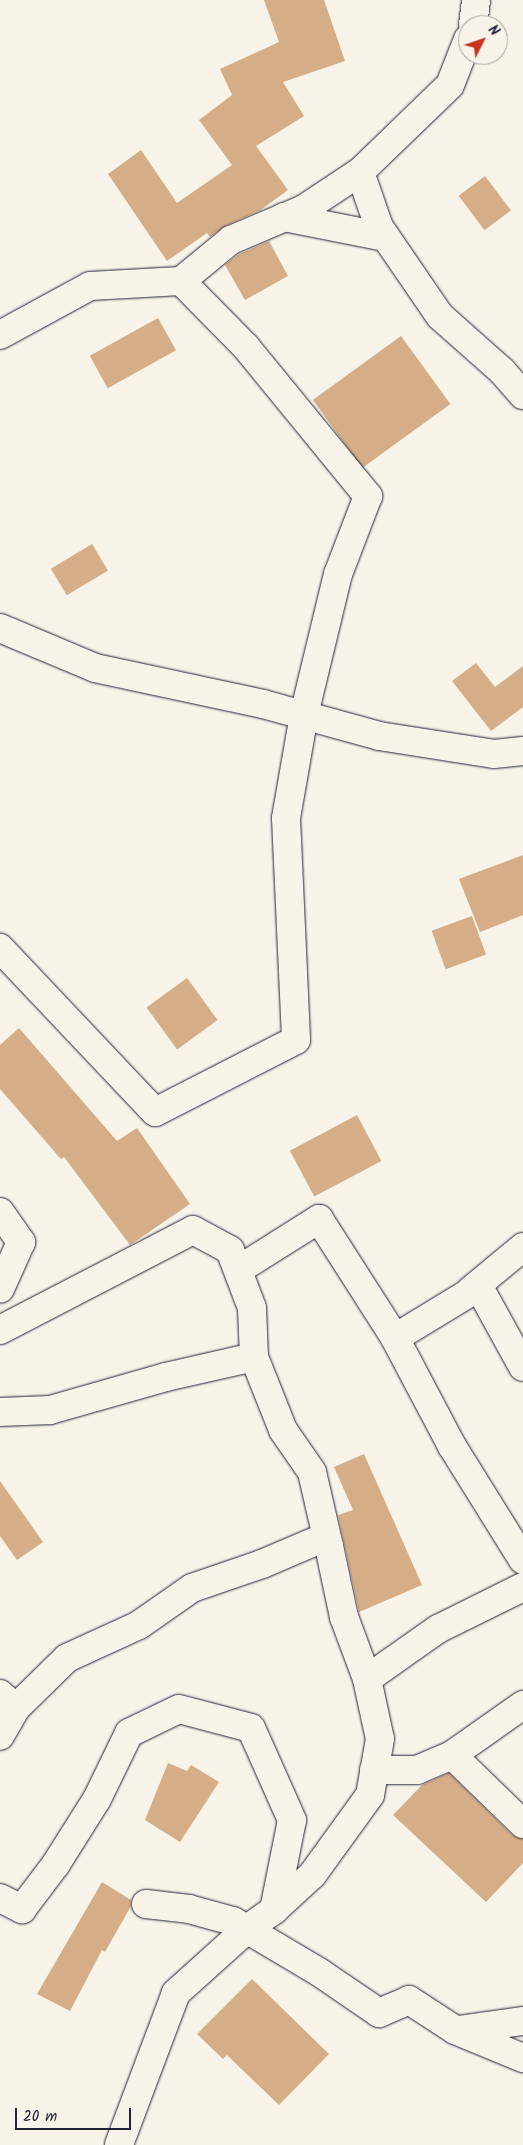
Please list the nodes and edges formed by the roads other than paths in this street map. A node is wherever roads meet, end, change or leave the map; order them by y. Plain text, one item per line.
1 (476, 0) edge
2 (474, 15) edge
3 (458, 65) edge
4 (360, 172) junction
5 (284, 217) junction
6 (385, 236) junction
7 (181, 281) junction
8 (0, 335) edge
9 (523, 395) edge
10 (0, 628) edge
11 (304, 715) junction
12 (523, 751) edge
13 (0, 948) edge
14 (0, 1212) edge
15 (523, 1247) edge
16 (238, 1270) junction
17 (0, 1289) edge
18 (470, 1292) junction
19 (0, 1330) edge
20 (395, 1338) junction
21 (254, 1357) junction
22 (523, 1367) edge
23 (0, 1412) edge
24 (329, 1546) junction
25 (523, 1560) edge
26 (523, 1587) edge
27 (367, 1679) junction
28 (8, 1701) edge
29 (523, 1705) edge
30 (0, 1736) edge
31 (452, 1755) junction
32 (374, 1770) junction
33 (523, 1824) edge
34 (0, 1898) edge
35 (146, 1904) dead end
36 (274, 1910) junction
37 (247, 1929) junction
38 (523, 2021) edge
39 (455, 2030) junction
40 (523, 2058) edge
41 (119, 2145) edge

1 - 2 street
3 - 4 street
4 - 5 street
4 - 6 street
5 - 6 street
5 - 7 street
6 - 9 street
7 - 8 street
7 - 11 street
10 - 11 street
11 - 12 street
11 - 13 street
14 - 17 street
15 - 18 street
16 - 19 street
16 - 20 street
16 - 21 street
18 - 20 street
18 - 22 street
20 - 25 street
21 - 23 street
21 - 24 street
24 - 27 street
24 - 28 street
26 - 27 street
27 - 32 street
28 - 30 street
29 - 31 street
31 - 32 street
31 - 33 street
32 - 36 street
34 - 36 street
35 - 37 street
36 - 37 street
37 - 39 street
37 - 41 street
38 - 39 street
39 - 40 street

